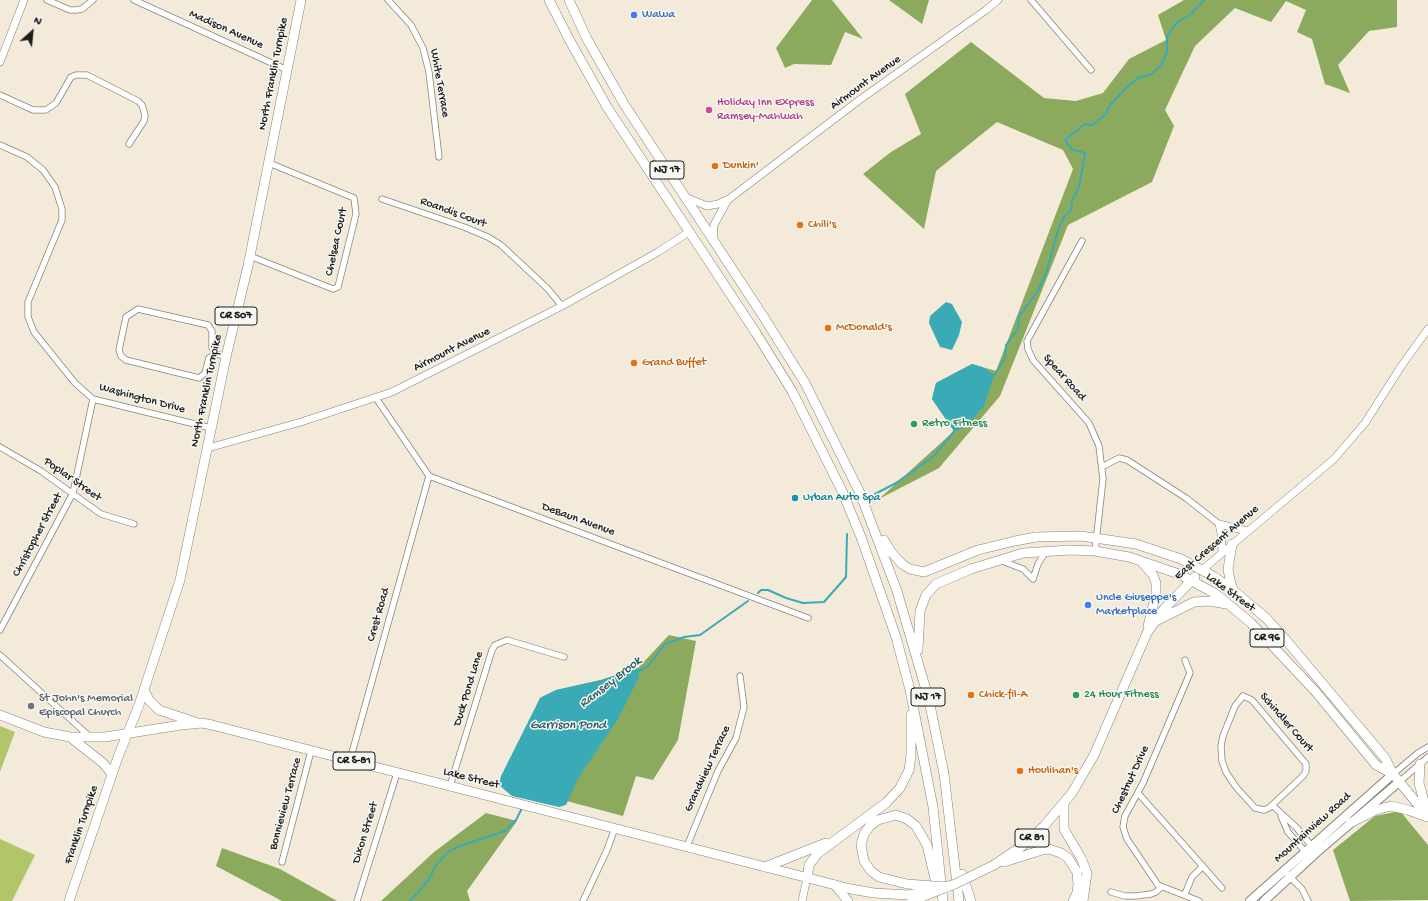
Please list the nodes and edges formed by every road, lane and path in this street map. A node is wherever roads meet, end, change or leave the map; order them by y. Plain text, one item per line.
1 (24, 0) edge
2 (47, 0) edge
3 (93, 0) edge
4 (134, 0) edge
5 (301, 0) edge
6 (388, 0) edge
7 (549, 0) edge
8 (569, 0) edge
9 (998, 0) edge
10 (1031, 0) edge
11 (0, 62) edge
12 (287, 70) junction
13 (1091, 70) dead end
14 (0, 95) edge
15 (129, 144) dead end
16 (0, 145) edge
17 (439, 157) dead end
18 (269, 163) junction
19 (683, 196) junction
20 (382, 199) dead end
21 (729, 199) junction
22 (689, 232) junction
23 (713, 241) junction
24 (1082, 241) dead end
25 (250, 256) junction
26 (562, 306) junction
27 (1428, 329) edge
28 (217, 354) junction
29 (226, 357) junction
30 (376, 398) junction
31 (93, 399) junction
32 (211, 428) junction
33 (0, 447) edge
34 (208, 448) junction
35 (1102, 467) junction
36 (429, 476) junction
37 (73, 494) junction
38 (868, 514) junction
39 (134, 524) dead end
40 (1219, 524) junction
41 (1247, 531) junction
42 (1096, 537) junction
43 (1232, 544) junction
44 (1047, 550) junction
45 (1095, 551) junction
46 (1222, 552) junction
47 (998, 559) junction
48 (1140, 560) junction
49 (1202, 570) junction
50 (1191, 580) junction
51 (1233, 590) junction
52 (1233, 607) junction
53 (808, 618) dead end
54 (1153, 623) junction
55 (0, 630) edge
56 (1147, 633) junction
57 (0, 654) edge
58 (564, 657) dead end
59 (918, 659) junction
60 (1185, 660) dead end
61 (740, 676) dead end
62 (144, 690) junction
63 (910, 690) junction
64 (0, 714) edge
65 (202, 723) junction
66 (128, 733) junction
67 (70, 737) junction
68 (90, 738) junction
69 (1428, 747) edge
70 (311, 751) junction
71 (118, 757) joint
72 (1428, 757) edge
73 (350, 760) junction
74 (1420, 764) junction
75 (397, 773) junction
76 (112, 774) junction
77 (1393, 774) junction
78 (1399, 782) junction
79 (450, 786) junction
80 (1138, 794) junction
81 (1064, 804) junction
82 (1272, 805) junction
83 (1280, 814) junction
84 (1428, 817) edge
85 (1350, 824) junction
86 (615, 828) junction
87 (835, 840) junction
88 (1311, 845) junction
89 (687, 846) junction
90 (954, 847) junction
91 (1304, 851) junction
92 (1317, 852) junction
93 (1310, 858) junction
94 (282, 862) dead end
95 (994, 865) junction
96 (1203, 866) junction
97 (765, 867) junction
98 (1284, 870) junction
99 (1290, 877) junction
100 (807, 878) junction
101 (835, 885) junction
102 (947, 887) junction
103 (1161, 887) junction
104 (1222, 888) dead end
105 (1112, 892) dead end
106 (1185, 894) junction
107 (911, 898) edge
108 (1077, 899) edge
109 (69, 901) edge
110 (357, 901) edge
111 (583, 901) edge
112 (802, 901) edge
113 (848, 901) edge
114 (941, 901) edge
115 (959, 901) edge
116 (971, 901) edge
117 (1199, 901) edge
118 (1250, 901) edge
119 (1264, 901) edge
120 (1308, 901) edge

1 - 11 street
2 - 3 street
4 - 12 street, Madison Avenue
5 - 12 main road, North Franklin Turnpike / CR 507
6 - 17 street, White Terrace
7 - 22 main road, NJ 17
8 - 19 main road, NJ 17
9 - 21 street, Airmount Avenue
10 - 13 street
12 - 18 main road, North Franklin Turnpike / CR 507
14 - 15 street
16 - 31 street, Washington Drive
18 - 25 main road, North Franklin Turnpike / CR 507
18 - 25 street, Chelsea Court
19 - 21 street, Airmount Avenue
19 - 23 main road, NJ 17
20 - 26 street, Roandis Court
21 - 23 street, Airmount Avenue
22 - 26 street, Airmount Avenue
22 - 63 main road, NJ 17
23 - 38 main road, NJ 17
24 - 35 street, Spear Road
25 - 29 main road, North Franklin Turnpike / CR 507
26 - 30 street, Airmount Avenue
27 - 41 street, East Crescent Avenue
28 - 28 street
28 - 29 street
29 - 32 main road, North Franklin Turnpike / CR 507
30 - 34 street, Airmount Avenue
30 - 36 street
31 - 32 street, Washington Drive
31 - 37 street, Christopher Street
32 - 34 main road, North Franklin Turnpike / CR 507
33 - 37 street, Poplar Street
34 - 62 main road, North Franklin Turnpike / CR 507
35 - 40 street
35 - 42 street, Spear Road
36 - 53 street, DeBaun Avenue
36 - 73 street, Crest Road
37 - 39 street, Poplar Street
37 - 55 street, Christopher Street
38 - 42 main road, Lake Street
38 - 59 main road, NJ 17
40 - 41 street
40 - 46 street
41 - 43 street, East Crescent Avenue
42 - 45 street, Spear Road
42 - 49 main road, Lake Street
43 - 46 street, East Crescent Avenue
43 - 51 main road
44 - 45 main road, Lake Street
44 - 47 main road, Lake Street
44 - 47 street
45 - 48 main road, Lake Street
46 - 49 street, East Crescent Avenue
47 - 59 main road, Lake Street
48 - 50 main road, Lake Street
48 - 56 main road
49 - 50 main road, East Crescent Avenue
49 - 51 main road, Lake Street / CR 96
50 - 52 main road, Lake Street / CR 96
50 - 54 main road, East Crescent Avenue / CR 81
51 - 77 main road, Lake Street / CR 96
52 - 54 main road
52 - 77 main road, Lake Street / CR 96
54 - 56 main road, East Crescent Avenue / CR 81
56 - 81 main road, East Crescent Avenue / CR 81
57 - 68 street
58 - 79 street, Duck Pond Lane
59 - 90 main road, NJ 17
60 - 80 street, Chestnut Drive
61 - 89 street, Grandview Terrace
62 - 65 main road
62 - 66 main road, North Franklin Turnpike / CR 507
63 - 87 main road
63 - 114 main road, NJ 17
64 - 67 main road, Lake Street
65 - 66 main road, Lake Street / CR S-81
65 - 70 main road, Lake Street / CR S-81
66 - 68 main road, Lake Street
66 - 71 main road, North Franklin Turnpike / CR 507
67 - 68 main road, Lake Street
67 - 76 main road
69 - 77 street
70 - 73 main road, Lake Street / CR S-81
70 - 94 street, Bonnieview Terrace
71 - 76 main road, Franklin Turnpike / CR 507
72 - 74 street
73 - 75 main road, Lake Street / CR S-81
74 - 78 street
74 - 84 main road
75 - 79 main road, Lake Street / CR S-81
75 - 110 street, Dixon Street
76 - 109 main road, Franklin Turnpike / CR 507
77 - 78 main road, Lake Street / CR 96
77 - 88 main road, Mountainview Road
78 - 84 main road, Lake Street / CR 96
78 - 85 main road, Mountainview Road
79 - 86 main road, Lake Street / CR S-81
80 - 96 street
80 - 103 street, Chestnut Drive
81 - 95 main road, East Crescent Avenue / CR 81
81 - 108 main road
82 - 82 street, Schindler Court
82 - 83 street
83 - 88 street
83 - 91 street
84 - 85 main road
85 - 92 main road, Mountainview Road
86 - 89 main road, Lake Street / CR S-81
86 - 111 street
87 - 97 main road
87 - 100 main road
88 - 91 main road, Mountainview Road
88 - 92 street
89 - 97 main road, Lake Street / CR S-81
90 - 115 main road, NJ 17
90 - 116 main road
91 - 93 street
91 - 98 main road, Mountainview Road
92 - 93 main road, Mountainview Road
93 - 99 main road, Mountainview Road
95 - 102 main road, East Crescent Avenue / CR 81, bridge
95 - 108 main road
96 - 104 street
96 - 106 street
97 - 100 main road, Lake Street / CR S-81
98 - 99 street
98 - 118 main road, Mountainview Road
99 - 119 main road, Mountainview Road
99 - 120 street
100 - 101 main road
100 - 112 street
101 - 107 main road
101 - 113 main road
102 - 107 main road, East Crescent Avenue, bridge
102 - 114 main road, bridge
103 - 105 street
103 - 106 street
106 - 117 street

